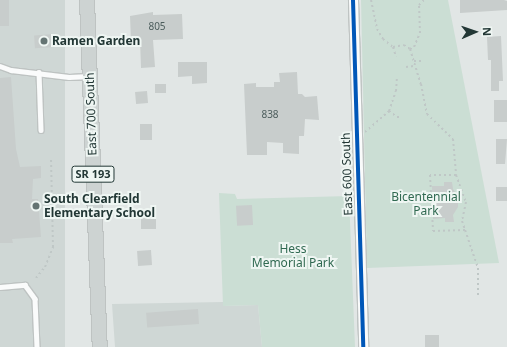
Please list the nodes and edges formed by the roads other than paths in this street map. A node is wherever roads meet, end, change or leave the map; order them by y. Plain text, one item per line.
1 (87, 0) edge
2 (353, 0) edge
3 (0, 66) edge
4 (39, 72) junction
5 (90, 76) junction
6 (42, 130) dead end
7 (0, 287) edge
8 (37, 347) edge
9 (100, 347) edge
10 (363, 347) edge

1 - 5 main road, East 700 South / SR 193
2 - 10 street, East 600 South
3 - 4 lane
4 - 5 lane
4 - 6 lane
5 - 9 main road, East 700 South / SR 193
7 - 8 lane

